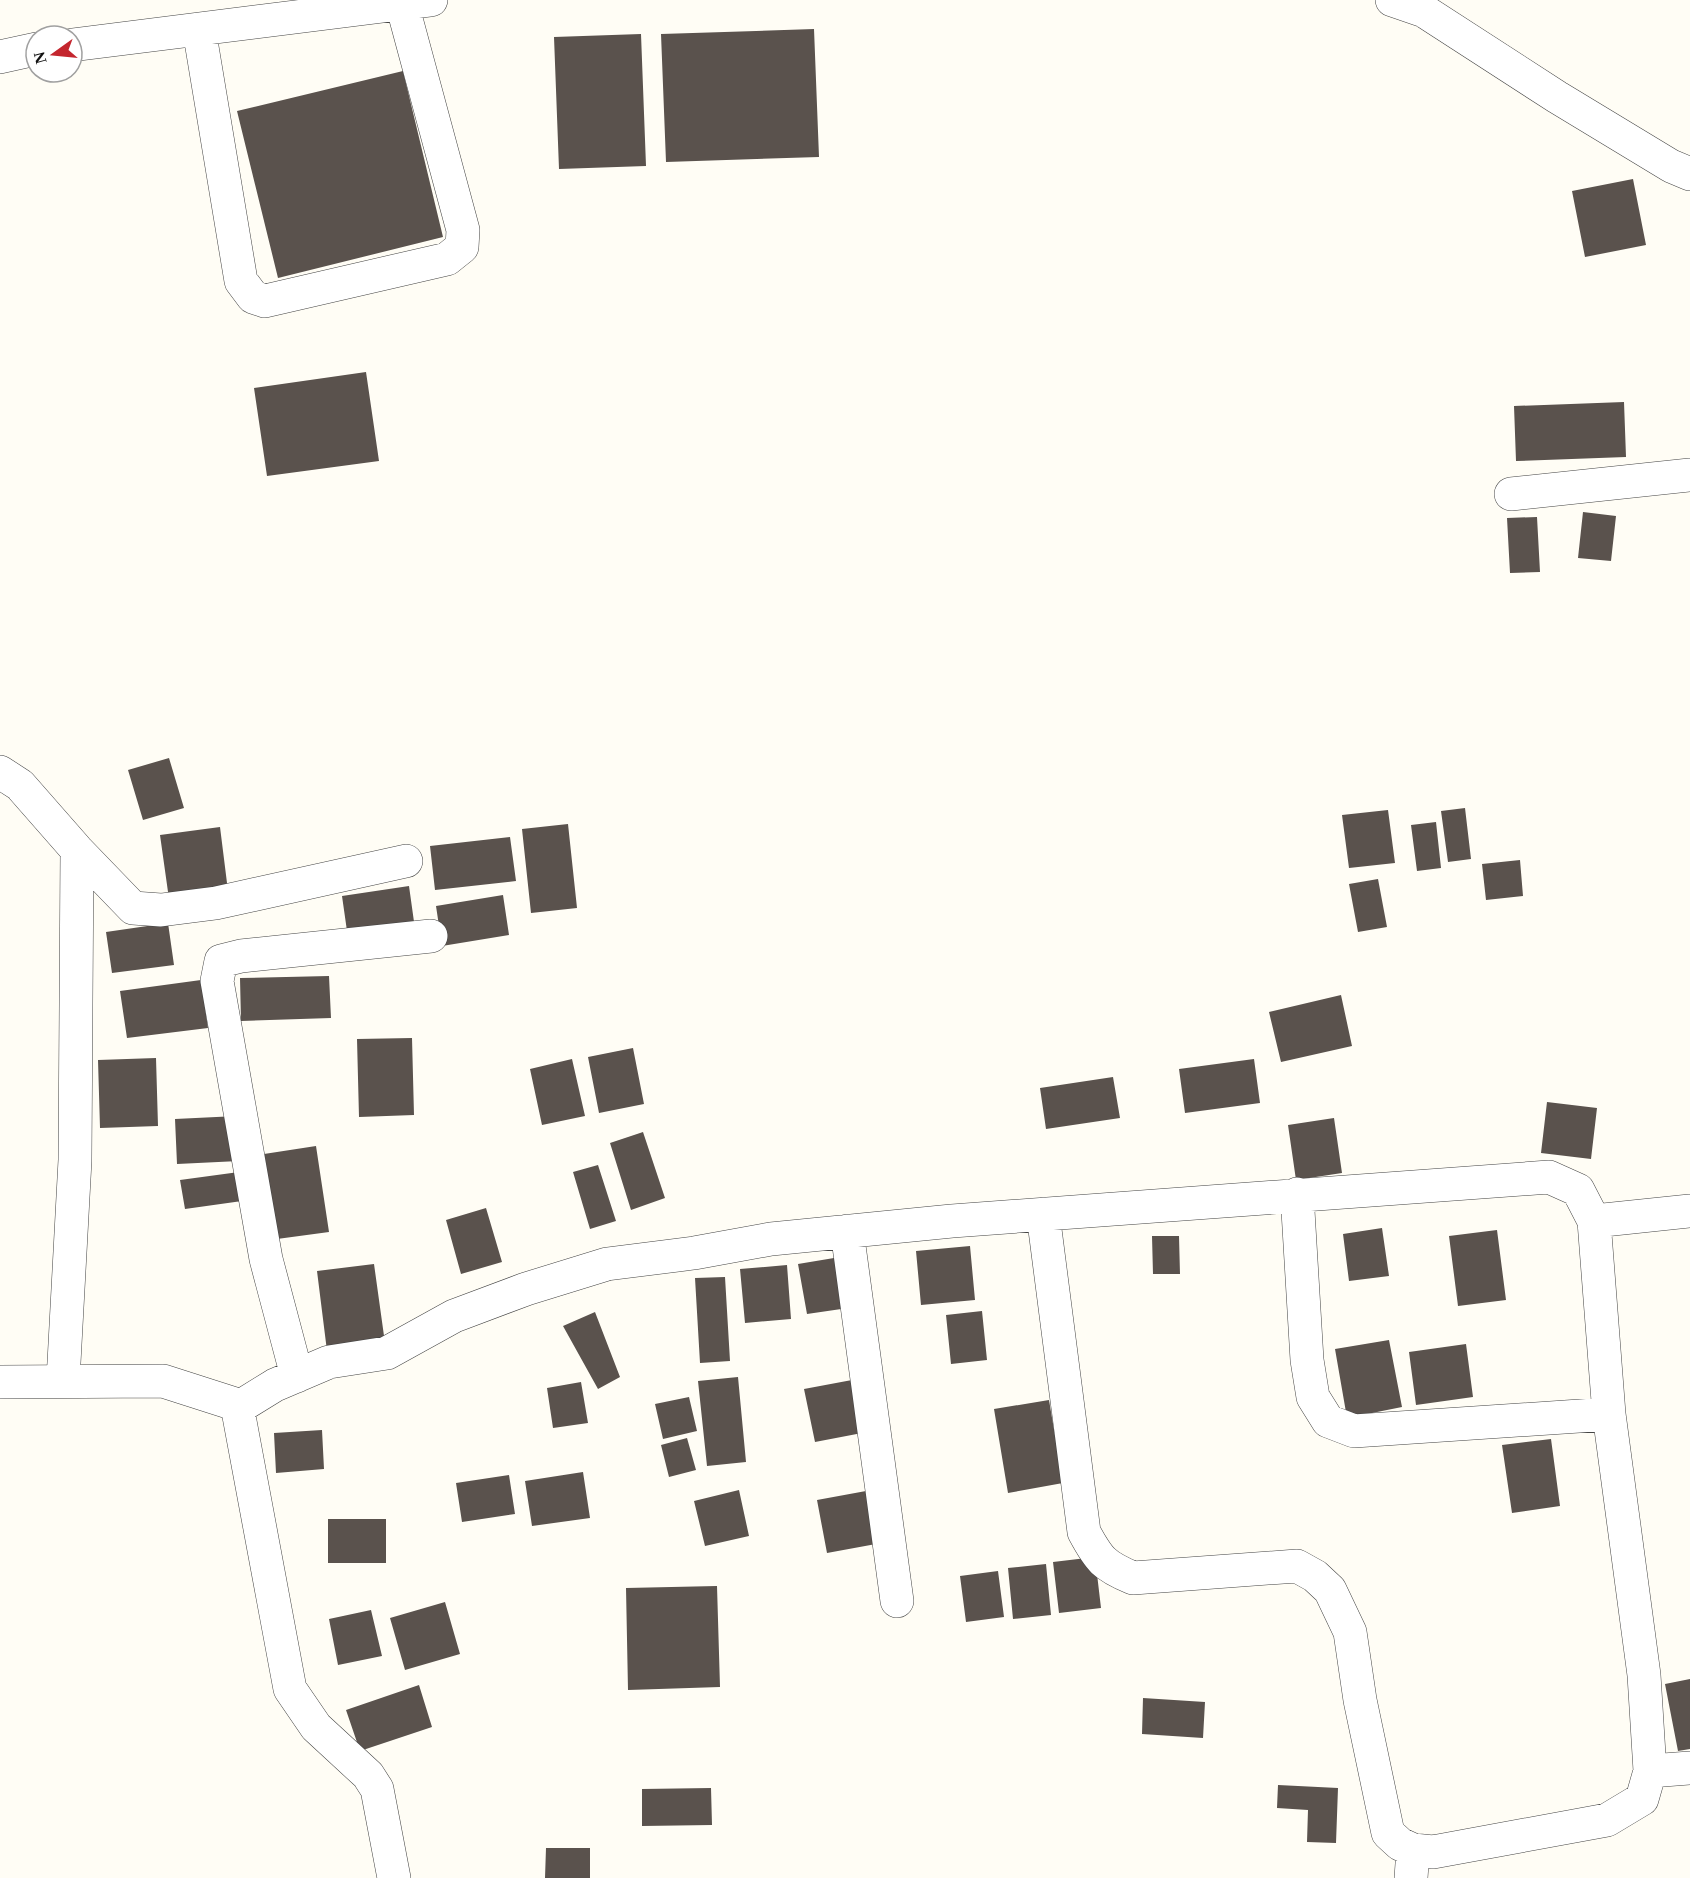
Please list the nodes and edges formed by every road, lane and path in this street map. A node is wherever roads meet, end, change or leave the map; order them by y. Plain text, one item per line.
1 (1392, 0) edge
2 (417, 2) edge
3 (199, 29) junction
4 (84, 43) edge
5 (24, 52) edge
6 (0, 57) edge
7 (1690, 174) edge
8 (1690, 475) edge
9 (1511, 494) dead end
10 (0, 772) edge
11 (77, 850) junction
12 (406, 861) dead end
13 (431, 936) dead end
14 (1297, 1194) junction
15 (1690, 1210) edge
16 (1043, 1214) junction
17 (1594, 1221) junction
18 (847, 1231) junction
19 (297, 1376) junction
20 (63, 1381) junction
21 (0, 1382) edge
22 (241, 1406) junction
23 (1609, 1414) junction
24 (897, 1601) dead end
25 (1690, 1768) edge
26 (1650, 1772) junction
27 (1412, 1864) edge
28 (394, 1878) edge

1 - 7 street
2 - 3 street
2 - 3 street
3 - 4 street
5 - 6 street
8 - 9 street
10 - 11 street
11 - 12 street
11 - 20 street
13 - 19 street
14 - 16 street
14 - 17 street
14 - 23 street
15 - 17 street
16 - 18 street
16 - 27 street
17 - 23 street
18 - 19 street
18 - 24 street
19 - 22 street
20 - 21 street
20 - 22 street
22 - 28 street
23 - 26 street
25 - 26 street
26 - 27 street

